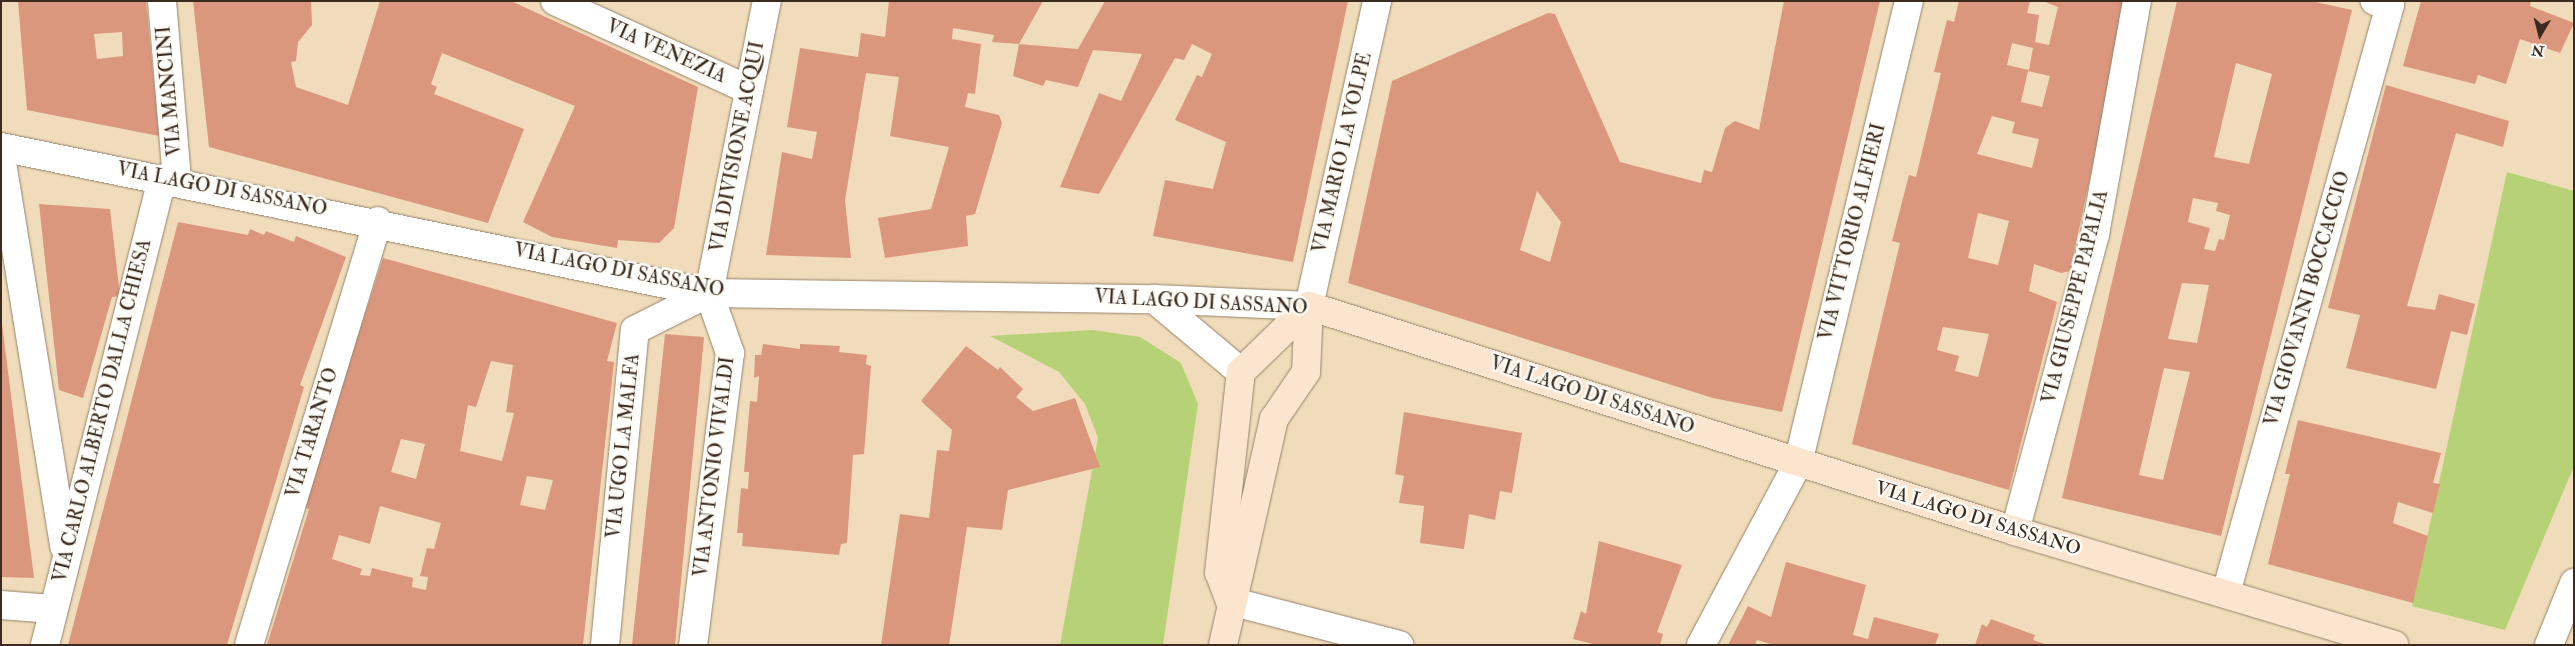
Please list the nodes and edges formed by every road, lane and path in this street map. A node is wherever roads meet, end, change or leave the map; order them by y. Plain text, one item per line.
1 (162, 1) edge
2 (555, 1) edge
3 (766, 1) edge
4 (1377, 1) edge
5 (1909, 1) edge
6 (2137, 1) edge
7 (2382, 3) edge
8 (749, 90) junction
9 (1, 147) edge
10 (1, 156) edge
11 (170, 180) junction
12 (378, 222) junction
13 (10, 259) edge
14 (709, 293) junction
15 (1154, 299) junction
16 (1309, 306) junction
17 (1241, 372) junction
18 (1798, 463) junction
19 (2015, 531) junction
20 (66, 559) junction
21 (2574, 583) edge
22 (2226, 593) junction
23 (1230, 601) junction
24 (1, 605) edge
25 (53, 609) junction
26 (45, 645) edge
27 (249, 645) edge
28 (605, 645) edge
29 (694, 645) edge
30 (1223, 645) edge
31 (1399, 645) edge
32 (1701, 645) edge
33 (2394, 645) edge
34 (2549, 645) edge

1 - 11 street, VIA MANCINI
2 - 8 street, VIA VENEZIA
3 - 8 street, VIA DIVISIONE ACQUI
4 - 16 street, VIA MARIO LA VOLPE
5 - 18 street, VIA VITTORIO ALFIERI
6 - 19 street, VIA GIUSEPPE PAPALIA
7 - 22 street, VIA GIOVANNI BOCCACCIO
8 - 14 street, VIA DIVISIONE ACQUI
9 - 11 street, VIA LAGO DI SASSANO
10 - 13 street
11 - 12 street, VIA LAGO DI SASSANO
11 - 20 street, VIA CARLO ALBERTO DALLA CHIESA
12 - 14 street, VIA LAGO DI SASSANO
12 - 27 street, VIA TARANTO
13 - 20 street
14 - 15 street, VIA LAGO DI SASSANO
14 - 28 street, VIA UGO LA MALFA
14 - 29 street, VIA ANTONIO VIVALDI
15 - 16 street, VIA LAGO DI SASSANO
15 - 17 street
16 - 17 main road
16 - 18 main road, VIA LAGO DI SASSANO
16 - 23 main road
17 - 23 main road
18 - 19 main road, VIA LAGO DI SASSANO
18 - 32 street, VIA VITTORIO ALFIERI
19 - 22 main road, VIA LAGO DI SASSANO
20 - 25 street, VIA CARLO ALBERTO DALLA CHIESA
21 - 34 street
22 - 33 main road, VIA LAGO DI SASSANO
23 - 30 main road
23 - 31 street
24 - 25 street
25 - 26 street, VIA CARLO ALBERTO DALLA CHIESA

